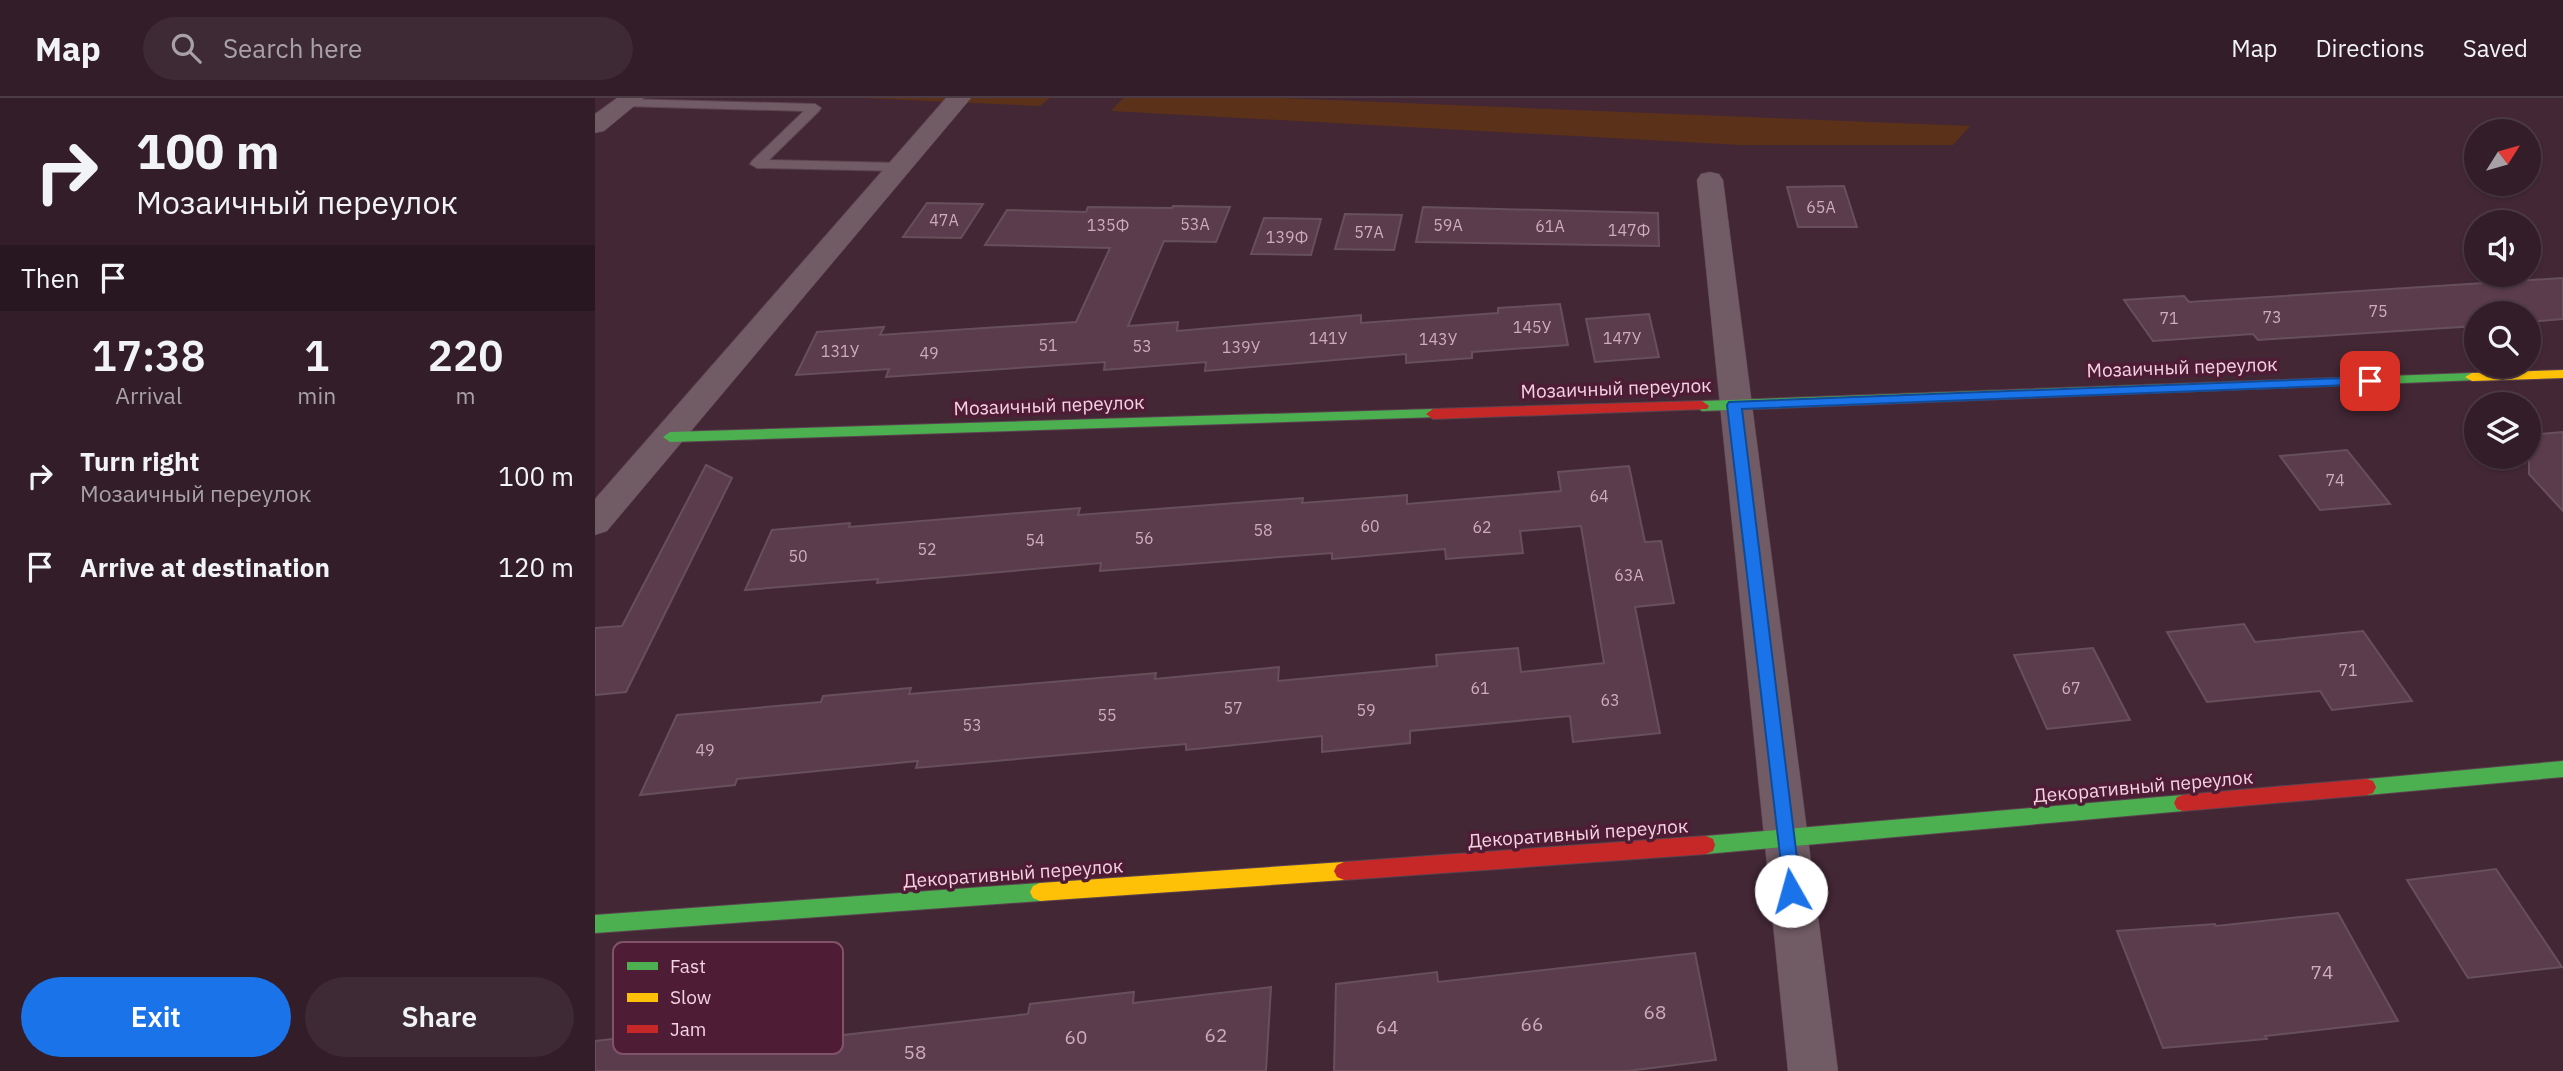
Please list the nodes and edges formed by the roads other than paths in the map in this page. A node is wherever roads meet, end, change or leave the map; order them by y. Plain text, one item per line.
1 (960, 98) edge
2 (628, 100) edge
3 (595, 126) edge
4 (900, 167) junction
5 (1710, 180) dead end
6 (2563, 374) edge
7 (1734, 405) junction
8 (670, 437) junction
9 (595, 522) edge
10 (2563, 768) edge
11 (1785, 839) junction
12 (595, 924) edge
13 (1813, 1071) edge

1 - 4 street
2 - 3 street
2 - 4 lane
4 - 8 street
5 - 7 street
6 - 7 street, Мозаичный переулок
7 - 8 street, Мозаичный переулок
7 - 11 street
8 - 9 street
10 - 11 street, Декоративный переулок
11 - 12 street, Декоративный переулок
11 - 13 street

